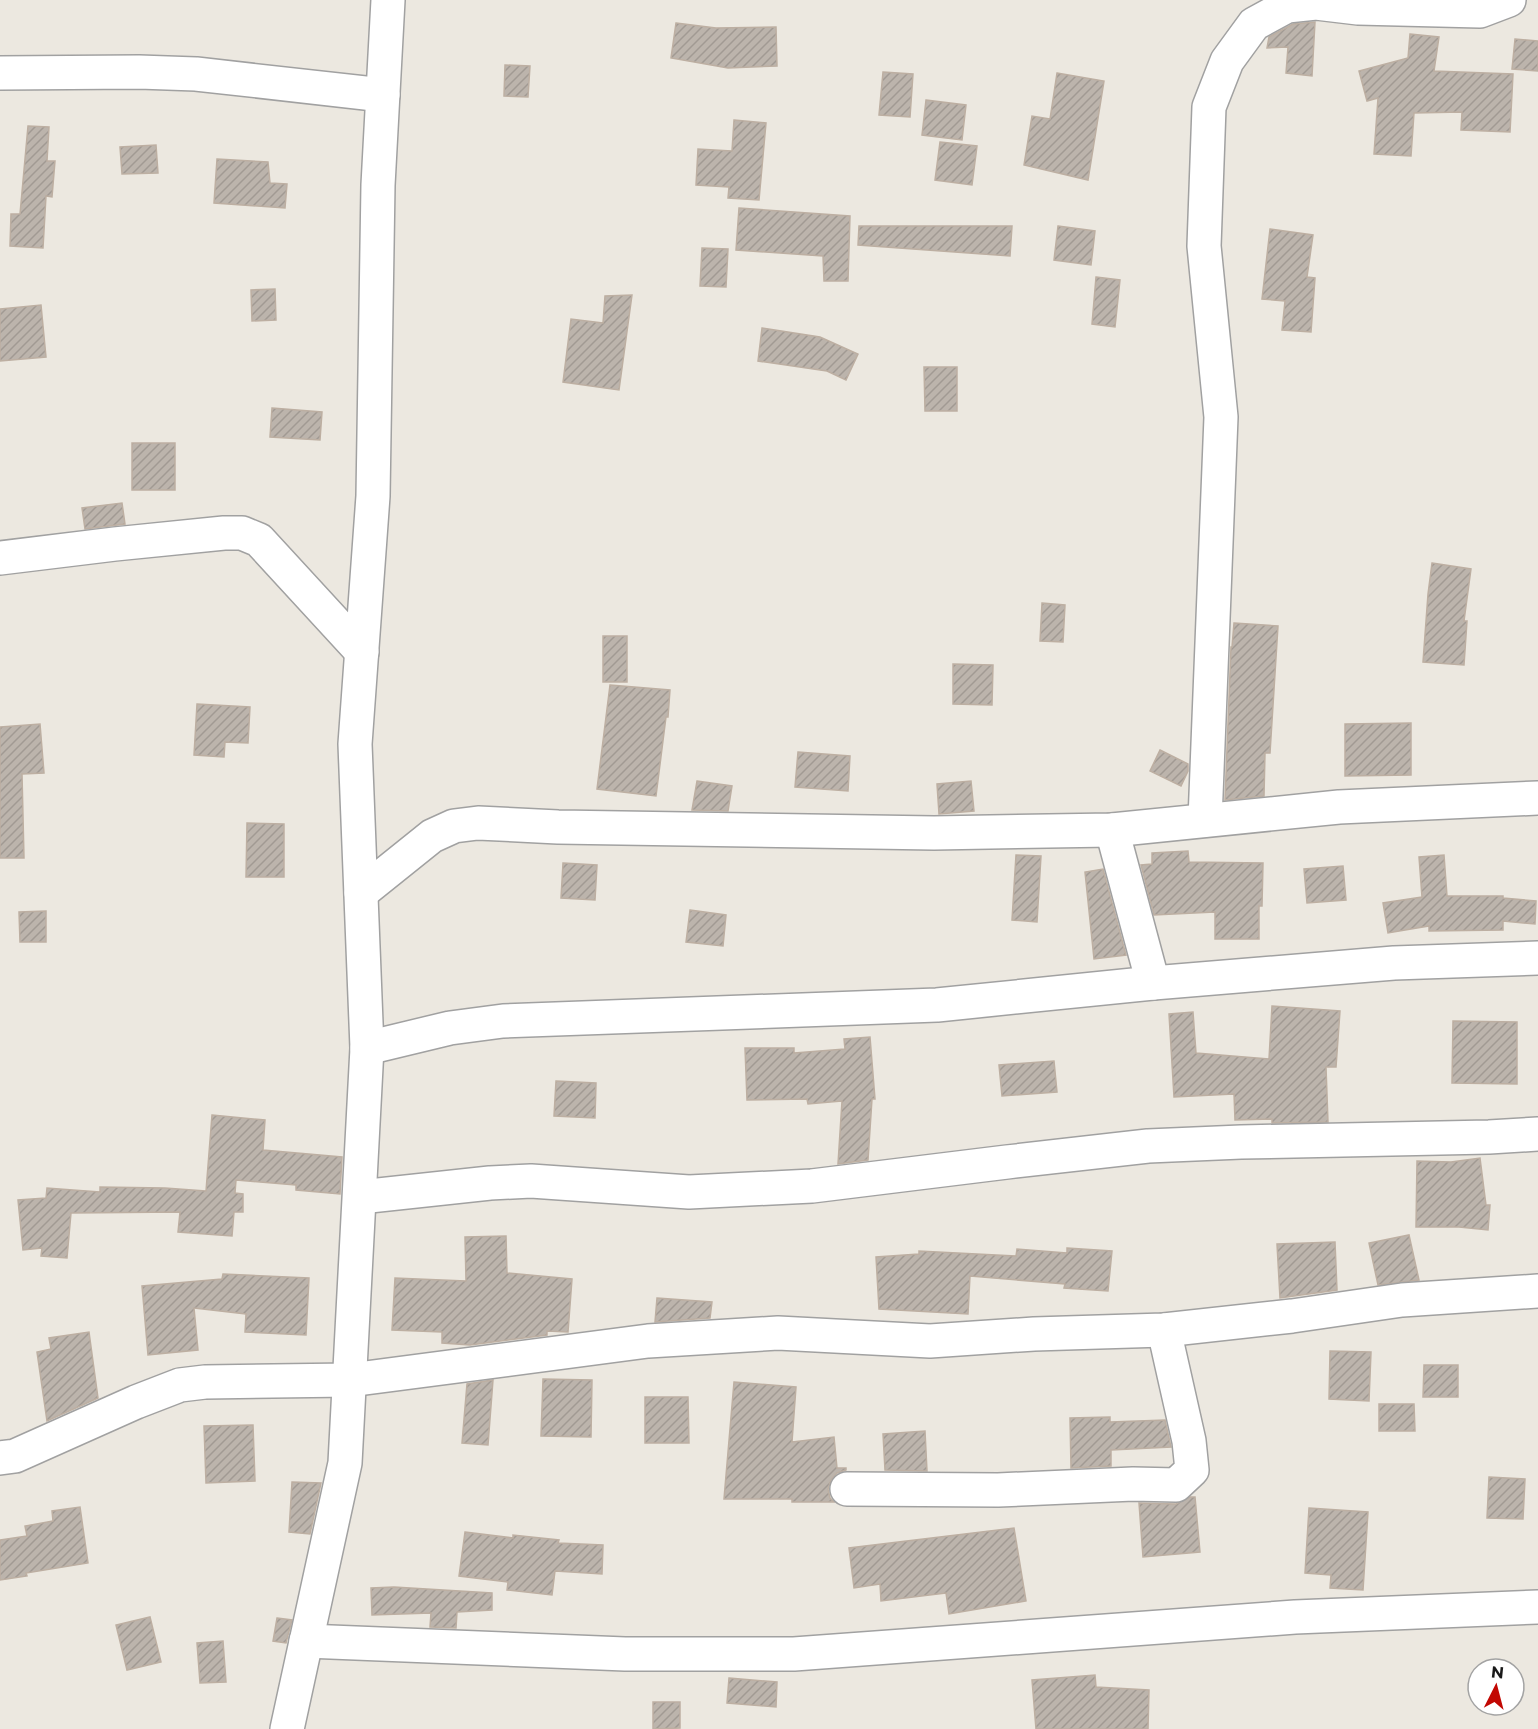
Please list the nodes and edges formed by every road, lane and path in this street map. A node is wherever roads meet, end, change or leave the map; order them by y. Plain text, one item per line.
1 (388, 0) edge
2 (1509, 0) edge
3 (0, 73) edge
4 (383, 95) junction
5 (0, 558) edge
6 (362, 652) junction
7 (1538, 798) edge
8 (1205, 820) junction
9 (1112, 830) junction
10 (361, 893) junction
11 (1538, 958) edge
12 (1153, 983) junction
13 (367, 1048) junction
14 (1538, 1134) edge
15 (360, 1197) junction
16 (1538, 1292) edge
17 (1164, 1330) junction
18 (350, 1380) junction
19 (0, 1458) edge
20 (847, 1489) dead end
21 (1538, 1607) edge
22 (306, 1641) junction
23 (287, 1729) edge

1 - 4 street
2 - 8 street
3 - 4 street
4 - 6 street
5 - 6 street
6 - 10 street
7 - 8 street
8 - 9 street
9 - 10 street
9 - 12 street
10 - 13 street
11 - 12 street
12 - 13 street
13 - 15 street
14 - 15 street
15 - 18 street
16 - 17 street
17 - 18 street
17 - 20 street
18 - 19 street
18 - 22 street
21 - 22 street
22 - 23 street

